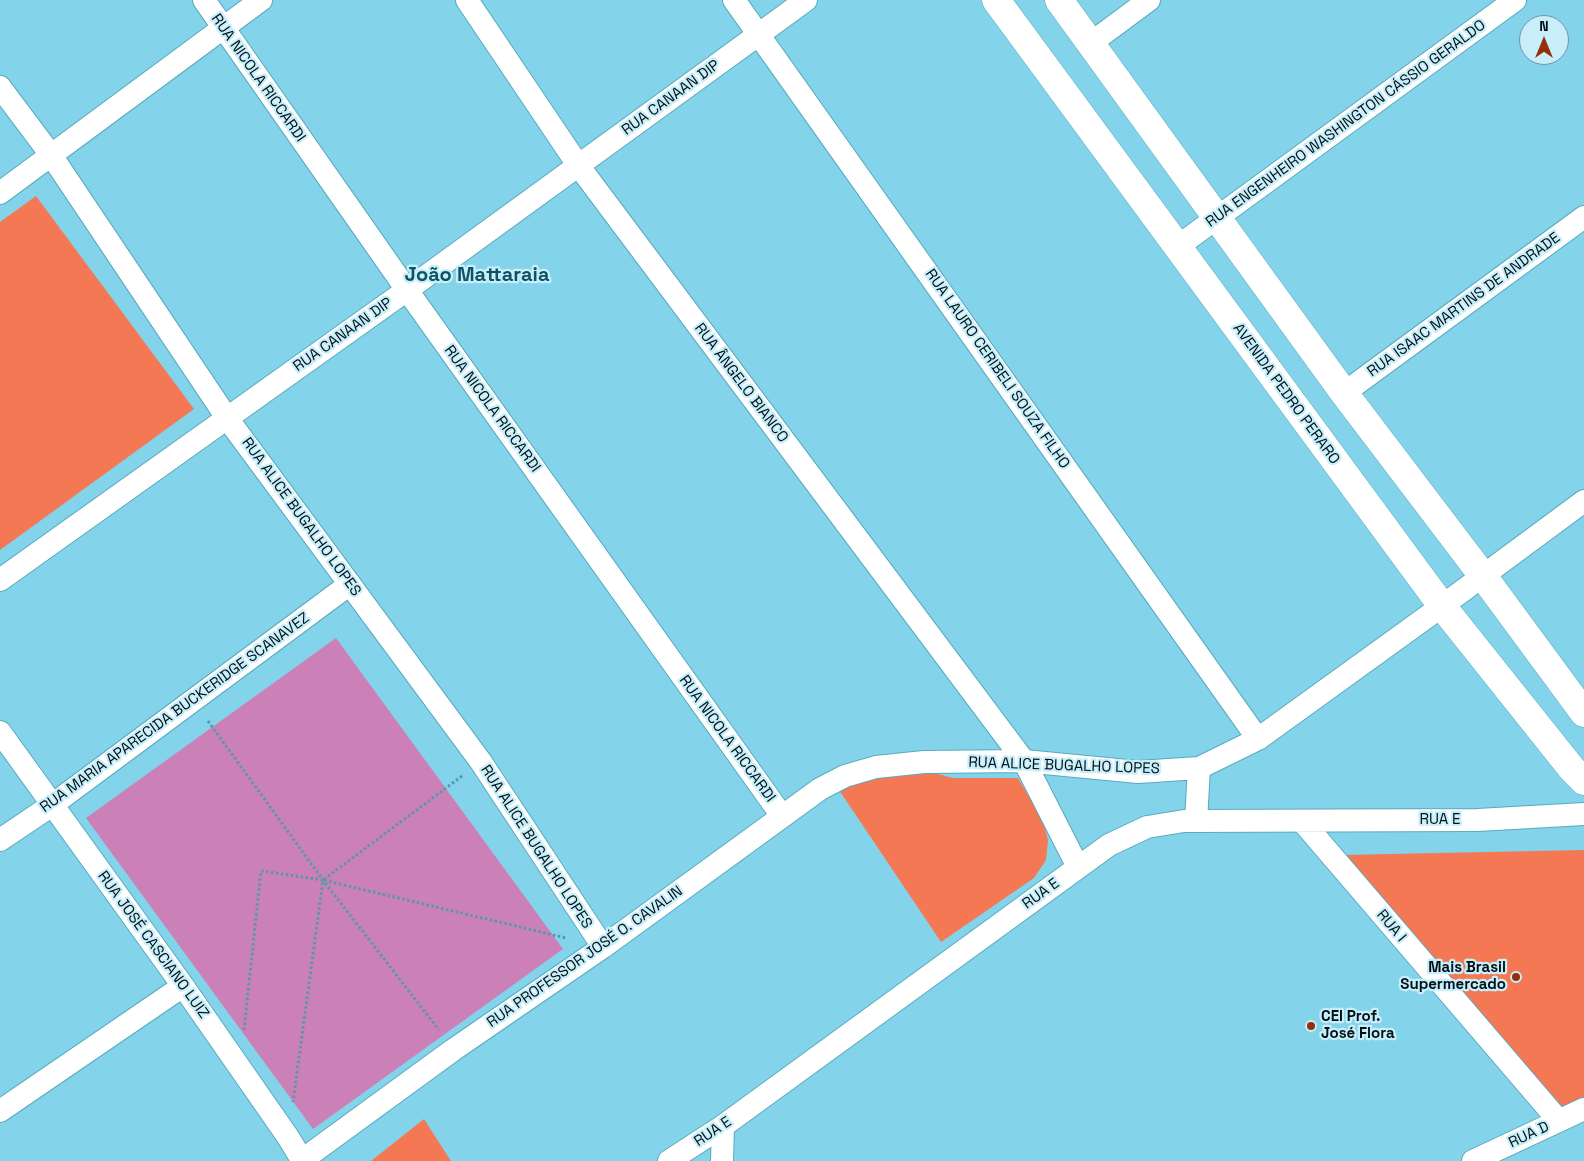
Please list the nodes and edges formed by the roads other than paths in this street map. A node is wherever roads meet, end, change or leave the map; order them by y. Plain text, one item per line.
1 (204, 0) edge
2 (261, 0) edge
3 (467, 0) edge
4 (734, 0) edge
5 (806, 0) edge
6 (996, 0) edge
7 (1059, 0) edge
8 (1149, 0) edge
9 (1515, 0) edge
10 (223, 27) junction
11 (760, 34) junction
12 (1091, 43) junction
13 (0, 87) edge
14 (51, 154) junction
15 (578, 165) junction
16 (0, 193) edge
17 (1216, 218) junction
18 (1584, 218) edge
19 (1177, 247) junction
20 (407, 290) junction
21 (1344, 393) junction
22 (227, 418) junction
23 (1584, 501) edge
24 (1483, 576) junction
25 (0, 580) edge
26 (350, 584) junction
27 (1442, 606) junction
28 (1584, 713) edge
29 (0, 732) edge
30 (1258, 739) junction
31 (1024, 761) junction
32 (876, 767) joint
33 (1199, 768) junction
34 (1580, 770) edge
35 (52, 805) junction
36 (1584, 814) edge
37 (782, 816) junction
38 (1196, 821) junction
39 (1302, 821) junction
40 (0, 840) edge
41 (1078, 867) junction
42 (603, 947) junction
43 (183, 986) junction
44 (1584, 1108) edge
45 (0, 1111) edge
46 (1559, 1121) junction
47 (722, 1126) junction
48 (302, 1161) edge
49 (669, 1161) edge
50 (722, 1161) edge
51 (1473, 1161) edge

1 - 10 street, RUA NICOLA RICCARDI
2 - 10 street
3 - 15 street, RUA ÂNGELO BIANCO
4 - 11 street, RUA LAURO CERIBELI SOUZA FILHO
5 - 11 street, RUA CANAAN DIP
6 - 19 street, AVENIDA PEDRO PERARO
7 - 12 street
8 - 12 street
9 - 17 street, RUA ENGENHEIRO WASHINGTON CÁSSIO GERALDO
10 - 14 street
10 - 20 street, RUA NICOLA RICCARDI
11 - 15 street, RUA CANAAN DIP
11 - 30 street, RUA LAURO CERIBELI SOUZA FILHO
12 - 17 street
13 - 14 street, RUA ALICE BUGALHO LOPES
14 - 16 street
14 - 22 street, RUA ALICE BUGALHO LOPES
15 - 20 street, RUA CANAAN DIP
15 - 31 street, RUA ÂNGELO BIANCO
17 - 19 street, RUA ENGENHEIRO WASHINGTON CÁSSIO GERALDO
17 - 21 street
18 - 21 street, RUA ISAAC MARTINS DE ANDRADE
19 - 27 street, AVENIDA PEDRO PERARO
20 - 22 street, RUA CANAAN DIP
20 - 37 street, RUA NICOLA RICCARDI
21 - 24 street
22 - 25 street, RUA CANAAN DIP
22 - 26 street, RUA ALICE BUGALHO LOPES
23 - 24 street, RUA ALICE BUGALHO LOPES
24 - 27 street, RUA ALICE BUGALHO LOPES
24 - 28 street
26 - 35 street, RUA MARIA APARECIDA BUCKERIDGE SCANAVEZ
26 - 42 street, RUA ALICE BUGALHO LOPES
27 - 30 street, RUA ALICE BUGALHO LOPES
27 - 34 street, AVENIDA PEDRO PERARO
29 - 35 street, RUA JOSÉ CASCIANO LUIZ
30 - 33 street, RUA ALICE BUGALHO LOPES
31 - 32 street, RUA ALICE BUGALHO LOPES
31 - 33 street, RUA ALICE BUGALHO LOPES
31 - 41 street, RUA ÂNGELO BIANCO
32 - 37 street, RUA PROFESSOR JOSÉ O. CAVALIN
33 - 38 street
35 - 40 street, RUA MARIA APARECIDA BUCKERIDGE SCANAVEZ
35 - 43 street, RUA JOSÉ CASCIANO LUIZ
36 - 39 street, RUA E
37 - 42 street, RUA PROFESSOR JOSÉ O. CAVALIN
38 - 39 street, RUA E
38 - 41 street, RUA E
39 - 46 street, RUA I
41 - 47 street, RUA E
42 - 48 street, RUA PROFESSOR JOSÉ O. CAVALIN
43 - 45 street
43 - 48 street, RUA JOSÉ CASCIANO LUIZ
44 - 46 street, RUA D
46 - 51 street, RUA D
47 - 49 street, RUA E
47 - 50 street

